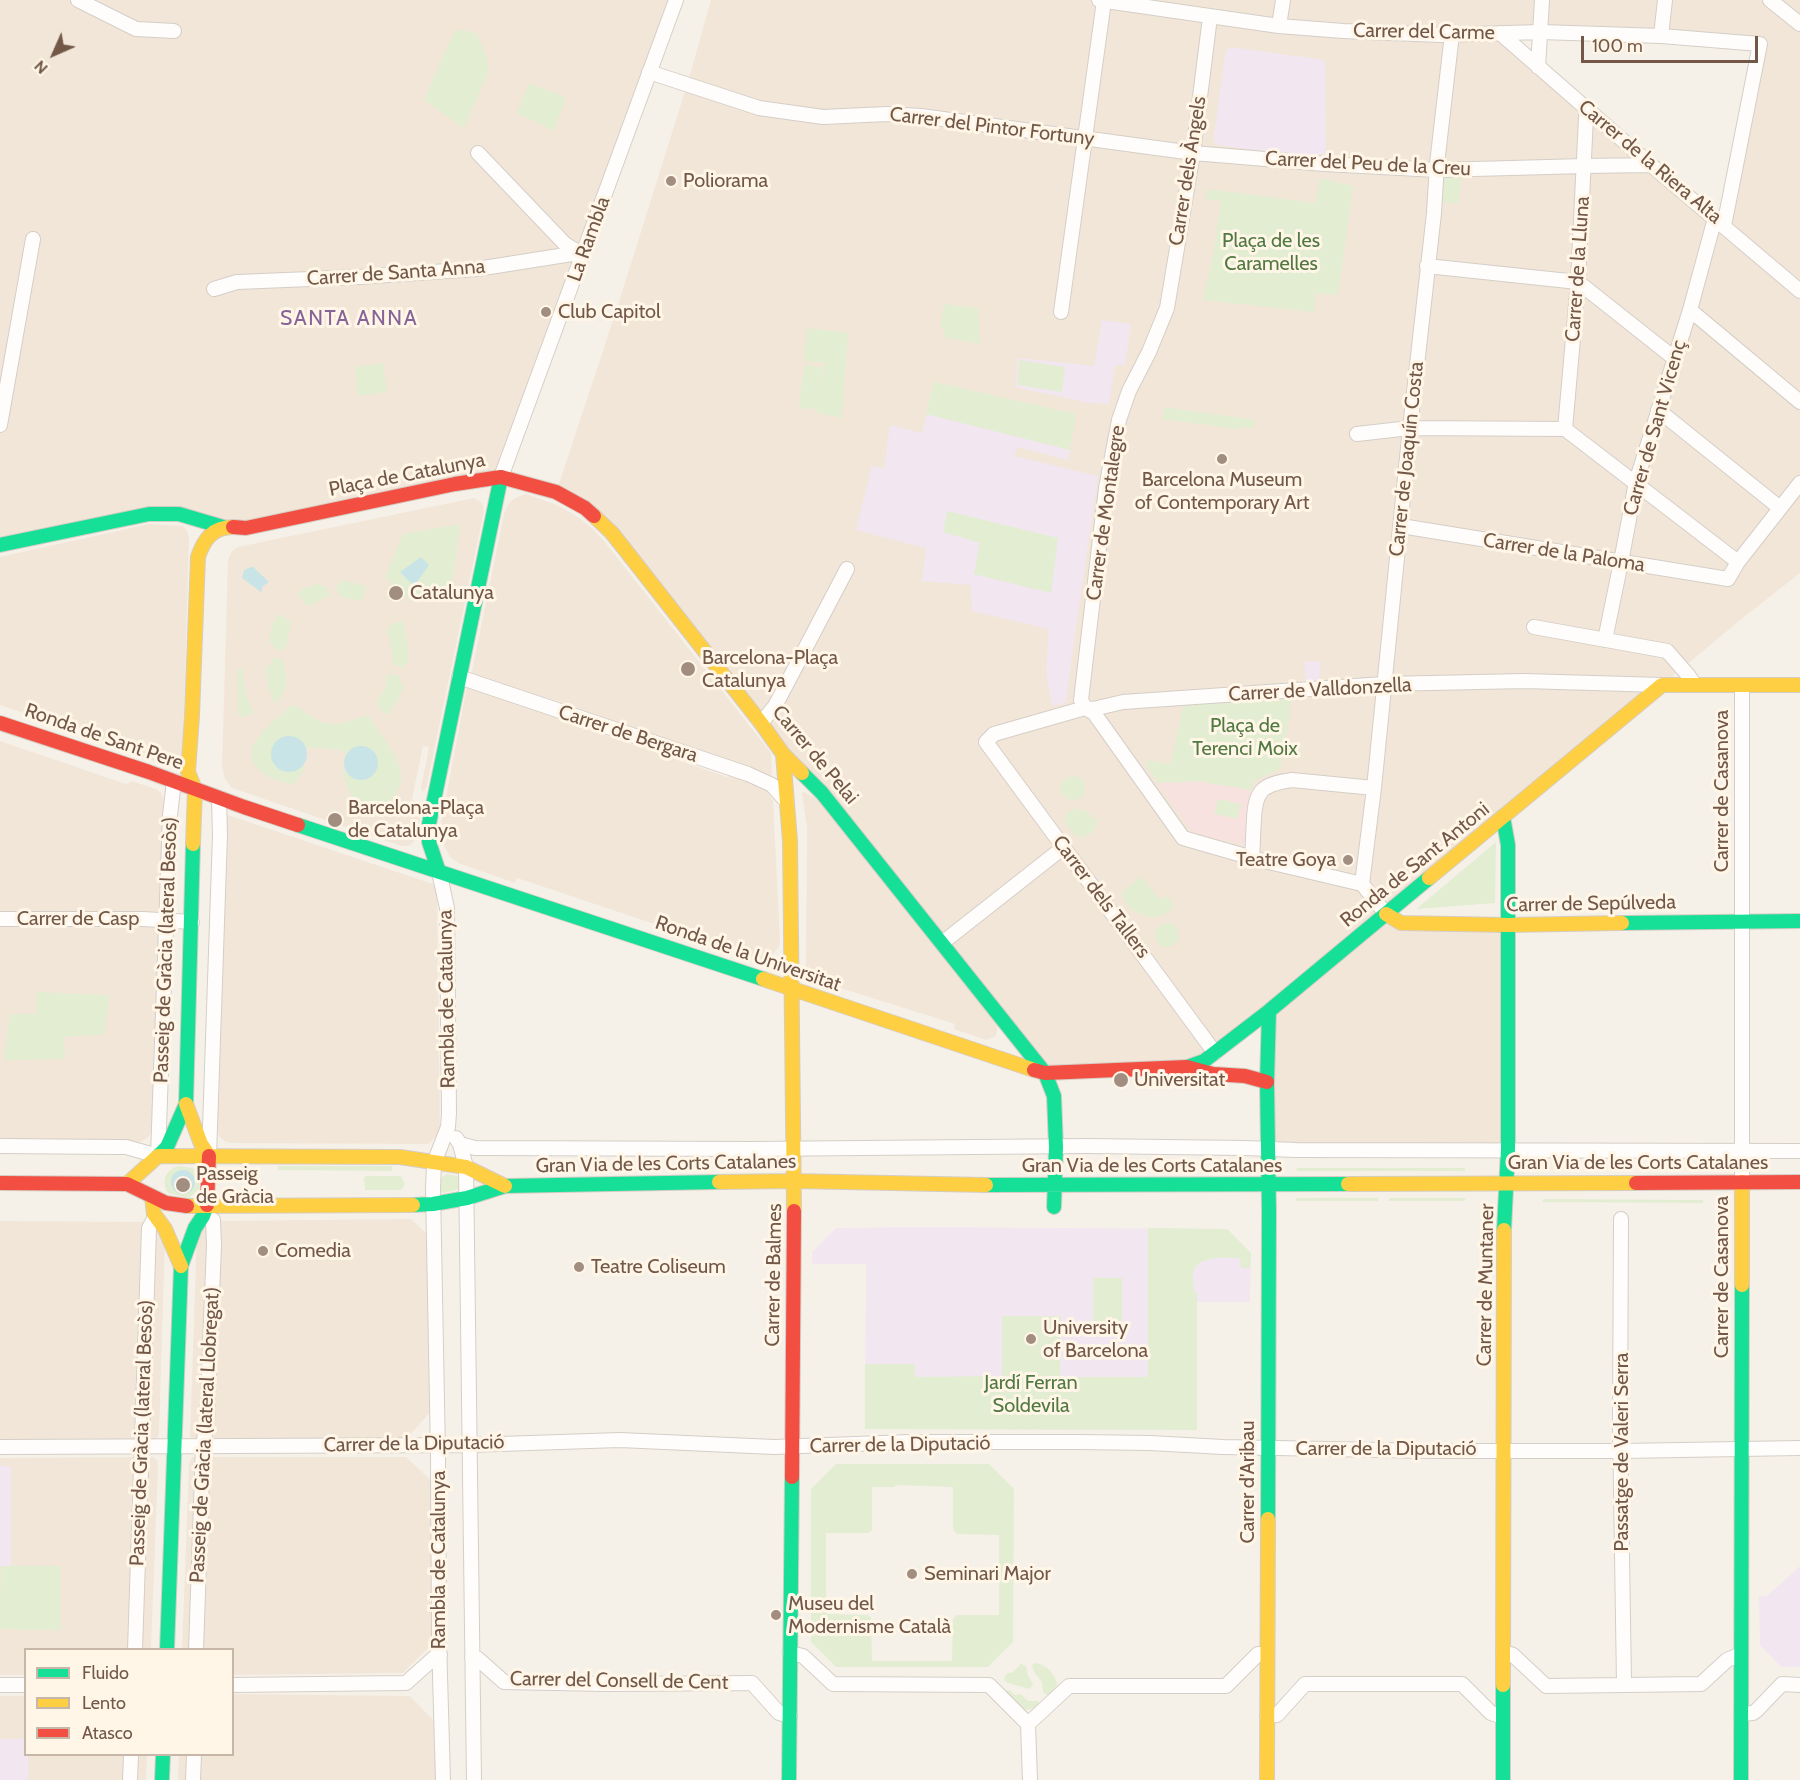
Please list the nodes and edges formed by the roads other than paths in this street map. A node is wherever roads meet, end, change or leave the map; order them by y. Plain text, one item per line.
1 (78, 0) edge
2 (676, 0) edge
3 (1102, 0) edge
4 (1283, 0) edge
5 (1542, 0) edge
6 (1665, 0) edge
7 (1770, 0) edge
8 (1210, 17) junction
9 (1800, 24) edge
10 (1280, 26) junction
11 (174, 31) dead end
12 (1541, 32) junction
13 (1500, 33) junction
14 (1452, 34) junction
15 (1661, 36) junction
16 (1755, 43) joint
17 (1538, 67) junction
18 (648, 72) junction
19 (1590, 111) junction
20 (1084, 138) junction
21 (478, 153) dead end
22 (1193, 153) junction
23 (1585, 165) junction
24 (1651, 165) junction
25 (1437, 170) junction
26 (1719, 222) junction
27 (33, 239) dead end
28 (576, 253) junction
29 (1427, 266) junction
30 (1578, 282) junction
31 (214, 288) dead end
32 (1800, 291) edge
33 (1690, 310) junction
34 (1061, 312) dead end
35 (1160, 325) joint
36 (1674, 358) junction
37 (1800, 402) edge
38 (1658, 410) junction
39 (0, 425) edge
40 (1410, 428) junction
41 (1565, 429) junction
42 (1357, 434) dead end
43 (501, 477) junction
44 (1636, 482) junction
45 (1800, 483) edge
46 (1780, 507) junction
47 (1401, 526) junction
48 (224, 527) junction
49 (0, 545) edge
50 (1622, 562) junction
51 (1738, 562) junction
52 (847, 568) dead end
53 (1534, 627) dead end
54 (1605, 640) junction
55 (459, 677) junction
56 (1384, 684) junction
57 (1694, 684) junction
58 (1662, 685) junction
59 (1742, 685) junction
60 (1800, 685) edge
61 (1085, 708) junction
62 (0, 723) edge
63 (762, 723) junction
64 (986, 741) joint
65 (783, 754) junction
66 (188, 772) junction
67 (174, 781) junction
68 (1374, 788) junction
69 (195, 789) junction
70 (219, 799) junction
71 (788, 804) junction
72 (1503, 817) junction
73 (1064, 847) junction
74 (1252, 858) junction
75 (439, 872) junction
76 (1362, 884) junction
77 (1386, 914) junction
78 (0, 919) edge
79 (166, 921) junction
80 (1742, 921) junction
81 (1800, 921) edge
82 (192, 922) junction
83 (1508, 925) junction
84 (942, 943) junction
85 (792, 988) junction
86 (1269, 1011) junction
87 (1215, 1053) junction
88 (1187, 1067) junction
89 (1045, 1073) junction
90 (1267, 1082) junction
91 (186, 1104) junction
92 (448, 1127) junction
93 (460, 1144) junction
94 (0, 1146) edge
95 (1056, 1147) junction
96 (794, 1148) junction
97 (1268, 1148) junction
98 (1508, 1149) junction
99 (1741, 1150) junction
100 (1800, 1151) edge
101 (158, 1156) junction
102 (209, 1156) junction
103 (434, 1163) junction
104 (466, 1167) junction
105 (794, 1181) junction
106 (1742, 1182) junction
107 (1800, 1182) edge
108 (0, 1183) edge
109 (1507, 1183) junction
110 (127, 1184) junction
111 (1268, 1185) junction
112 (505, 1186) junction
113 (1055, 1186) junction
114 (152, 1197) junction
115 (467, 1198) junction
116 (433, 1204) junction
117 (207, 1205) junction
118 (1054, 1207) dead end
119 (155, 1217) junction
120 (1621, 1219) dead end
121 (213, 1220) dead end
122 (181, 1266) junction
123 (438, 1445) junction
124 (470, 1445) junction
125 (141, 1446) junction
126 (174, 1446) junction
127 (203, 1446) junction
128 (0, 1447) edge
129 (792, 1447) junction
130 (1268, 1448) junction
131 (1742, 1448) junction
132 (1800, 1448) edge
133 (1504, 1450) junction
134 (1621, 1451) junction
135 (135, 1648) edge
136 (167, 1648) edge
137 (196, 1648) edge
138 (1503, 1652) junction
139 (797, 1654) junction
140 (1266, 1654) junction
141 (1742, 1654) junction
142 (440, 1655) junction
143 (476, 1659) junction
144 (1624, 1684) junction
145 (0, 1685) edge
146 (24, 1685) edge
147 (234, 1685) edge
148 (1800, 1685) edge
149 (1747, 1714) junction
150 (790, 1716) junction
151 (1268, 1716) junction
152 (1503, 1717) junction
153 (1028, 1724) junction
154 (130, 1756) edge
155 (163, 1756) edge
156 (194, 1756) edge
157 (130, 1780) edge
158 (162, 1780) edge
159 (193, 1780) edge
160 (443, 1780) edge
161 (474, 1780) edge
162 (789, 1780) edge
163 (1030, 1780) edge
164 (1267, 1780) edge
165 (1503, 1780) edge
166 (1741, 1780) edge

1 - 11 street
2 - 18 street, La Rambla
3 - 8 street, Carrer del Carme
3 - 20 street
4 - 10 street
5 - 12 street
6 - 15 street
7 - 9 street
8 - 10 street, Carrer del Carme
8 - 22 street, Carrer dels Àngels
10 - 14 street, Carrer del Carme
12 - 13 street, Carrer del Carme
12 - 15 street, Carrer del Carme
12 - 17 street
13 - 14 street, Carrer del Carme
13 - 17 street, Carrer de la Riera Alta
14 - 25 street, Carrer de Joaquín Costa
15 - 16 street, Carrer del Carme
16 - 26 street, Carrer de Sant Vicenç
17 - 19 street, Carrer de la Riera Alta
18 - 20 street, Carrer del Pintor Fortuny
18 - 28 street, La Rambla
19 - 23 street, Carrer de la Lluna
19 - 24 street, Carrer de la Riera Alta
20 - 22 street, Carrer del Pintor Fortuny
20 - 34 street
21 - 28 street
22 - 25 street, Carrer del Peu de la Creu
22 - 35 street, Carrer dels Àngels
23 - 24 street, Carrer del Peu de la Creu
23 - 25 street, Carrer del Peu de la Creu
23 - 30 street, Carrer de la Lluna
24 - 26 street, Carrer de la Riera Alta
25 - 29 street, Carrer de Joaquín Costa
26 - 32 street, Carrer de la Riera Alta
26 - 33 street, Carrer de Sant Vicenç
27 - 39 street
28 - 31 street, Carrer de Santa Anna
28 - 43 street, La Rambla
29 - 30 street
29 - 40 street, Carrer de Joaquín Costa
30 - 36 street
30 - 41 street, Carrer de la Lluna
33 - 36 street, Carrer de Sant Vicenç
33 - 37 street
35 - 61 street, Carrer de Montalegre
36 - 38 street, Carrer de Sant Vicenç
38 - 44 street, Carrer de Sant Vicenç
38 - 46 street
40 - 41 street
40 - 42 street
40 - 47 street, Carrer de Joaquín Costa
41 - 44 street
43 - 48 main road, Plaça de Catalunya
43 - 55 main road, Plaça de Catalunya
43 - 63 main road, Carrer de Pelai
44 - 50 street, Carrer de Sant Vicenç
44 - 51 street
45 - 46 street
46 - 51 street
47 - 50 street, Carrer de la Paloma
47 - 56 street, Carrer de Joaquín Costa
48 - 49 main road, Plaça de Catalunya
48 - 66 main road
50 - 51 street, Carrer de la Paloma
50 - 54 street, Carrer de Sant Vicenç
52 - 63 street
53 - 54 street
54 - 57 street
55 - 71 street, Carrer de Bergara
55 - 75 main road, Plaça de Catalunya
56 - 58 street, Carrer de Valldonzella
56 - 61 street, Carrer de Valldonzella
56 - 68 street, Carrer de Joaquín Costa
57 - 58 main road
57 - 59 main road
58 - 72 main road, Ronda de Sant Antoni
59 - 60 main road
59 - 80 street, Carrer de Casanova
61 - 64 street, Carrer de Valldonzella
61 - 74 street
62 - 67 main road, Ronda de Sant Pere
63 - 65 main road, Carrer de Pelai
64 - 73 street, Carrer dels Tallers
65 - 71 main road, Carrer de Balmes
65 - 84 main road, Carrer de Pelai
66 - 67 main road
66 - 69 main road
67 - 69 main road, Ronda de Sant Pere
67 - 79 street, Passeig de Gràcia (lateral Besòs)
68 - 74 street
68 - 76 street, Carrer de Joaquín Costa
69 - 70 main road
69 - 82 main road
70 - 75 main road
70 - 102 street
71 - 85 main road, Carrer de Balmes
72 - 77 main road, Ronda de Sant Antoni
72 - 83 main road, Carrer de Muntaner
73 - 84 street
73 - 87 street, Carrer dels Tallers
74 - 76 street
75 - 85 main road, Ronda de la Universitat
75 - 92 street, Rambla de Catalunya
76 - 77 street
77 - 83 main road, Carrer de Sepúlveda
77 - 86 main road, Ronda de Sant Antoni
78 - 79 street, Carrer de Casp
79 - 82 street, Carrer de Casp
79 - 101 street, Passeig de Gràcia (lateral Besòs)
80 - 81 main road, Carrer de Sepúlveda
80 - 83 main road, Carrer de Sepúlveda
80 - 99 street, Carrer de Casanova
82 - 91 main road
83 - 98 main road, Carrer de Muntaner
84 - 89 main road, Carrer de Pelai
85 - 89 main road, Ronda de la Universitat
85 - 96 main road, Carrer de Balmes
86 - 87 main road, Ronda de Sant Antoni
86 - 90 main road, Carrer d'Aribau
87 - 88 main road, Ronda de Sant Antoni
88 - 89 main road, Ronda de la Universitat
88 - 90 main road
89 - 95 main road
90 - 97 main road, Carrer d'Aribau
91 - 101 main road
91 - 102 main road
92 - 93 street, Rambla de Catalunya
92 - 103 street, Rambla de Catalunya
93 - 96 street
93 - 104 street, Rambla de Catalunya
94 - 101 street
95 - 96 street
95 - 97 street
95 - 113 main road
96 - 105 main road, Carrer de Balmes
97 - 98 street
97 - 111 main road, Carrer d'Aribau
98 - 99 street
98 - 109 main road, Carrer de Muntaner
99 - 100 street
99 - 106 street, Carrer de Casanova
101 - 102 main road, Gran Via de les Corts Catalanes
101 - 110 main road
101 - 114 main road
102 - 103 main road, Gran Via de les Corts Catalanes
102 - 117 main road
103 - 104 main road, Gran Via de les Corts Catalanes
103 - 116 street, Rambla de Catalunya
104 - 112 main road, Gran Via de les Corts Catalanes
104 - 115 street, Rambla de Catalunya
105 - 112 main road, Gran Via de les Corts Catalanes
105 - 113 main road, Gran Via de les Corts Catalanes
105 - 129 main road, Carrer de Balmes
106 - 107 main road, Gran Via de les Corts Catalanes
106 - 109 main road, Gran Via de les Corts Catalanes
106 - 131 main road, Carrer de Casanova
108 - 110 main road, Gran Via de les Corts Catalanes
109 - 111 main road, Gran Via de les Corts Catalanes
109 - 133 main road, Carrer de Muntaner
110 - 114 main road, Gran Via de les Corts Catalanes
111 - 113 main road, Gran Via de les Corts Catalanes
111 - 130 main road, Carrer d'Aribau
112 - 115 main road, Gran Via de les Corts Catalanes
113 - 118 main road
114 - 117 main road, Gran Via de les Corts Catalanes
114 - 119 main road
115 - 116 main road, Gran Via de les Corts Catalanes
115 - 124 street, Rambla de Catalunya
116 - 117 main road, Gran Via de les Corts Catalanes
116 - 123 street, Rambla de Catalunya
117 - 122 main road
119 - 122 main road
119 - 125 street, Passeig de Gràcia (lateral Besòs)
120 - 134 street, Passatge de Valeri Serra
121 - 127 street, Passeig de Gràcia (lateral Llobregat)
122 - 126 main road
123 - 124 street, Carrer de la Diputació
123 - 127 street, Carrer de la Diputació
123 - 142 street, Rambla de Catalunya
124 - 129 street, Carrer de la Diputació
124 - 143 street, Rambla de Catalunya
125 - 126 street, Carrer de la Diputació
125 - 128 street, Carrer de la Diputació
125 - 135 street, Passeig de Gràcia (lateral Besòs)
126 - 127 street, Carrer de la Diputació
126 - 136 main road
127 - 137 street, Passeig de Gràcia (lateral Llobregat)
129 - 130 street, Carrer de la Diputació
129 - 139 main road, Carrer de Balmes
130 - 133 street, Carrer de la Diputació
130 - 140 main road, Carrer d'Aribau
131 - 132 street, Carrer de la Diputació
131 - 134 street, Carrer de la Diputació
131 - 141 main road, Carrer de Casanova
133 - 134 street, Carrer de la Diputació
133 - 138 main road, Carrer de Muntaner
134 - 144 street, Passatge de Valeri Serra
138 - 144 street
138 - 152 main road, Carrer de Muntaner
139 - 150 main road, Carrer de Balmes
139 - 153 street
140 - 151 main road, Carrer d'Aribau
140 - 153 street
141 - 144 street
141 - 149 main road, Carrer de Casanova
142 - 147 street
142 - 160 street, Rambla de Catalunya
143 - 150 street, Carrer del Consell de Cent
143 - 161 street, Rambla de Catalunya
145 - 146 street
148 - 149 street
149 - 166 main road, Carrer de Casanova
150 - 162 main road, Carrer de Balmes
151 - 152 street
151 - 164 main road, Carrer d'Aribau
152 - 165 main road, Carrer de Muntaner
153 - 163 street
154 - 157 street
155 - 158 main road
156 - 159 street

